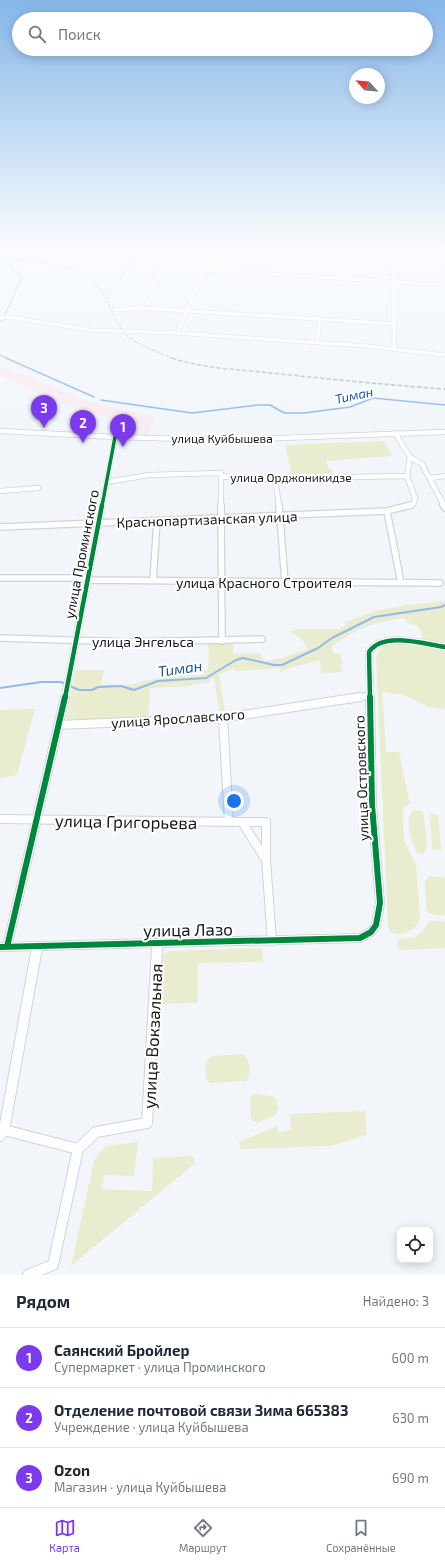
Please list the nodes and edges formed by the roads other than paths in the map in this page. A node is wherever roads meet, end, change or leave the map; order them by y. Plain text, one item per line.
1 (143, 304) edge
2 (189, 304) edge
3 (395, 304) edge
4 (142, 308) junction
5 (115, 310) dead end
6 (187, 310) junction
7 (0, 318) edge
8 (320, 320) junction
9 (395, 324) junction
10 (177, 333) junction
11 (317, 343) junction
12 (394, 349) junction
13 (445, 355) edge
14 (0, 431) edge
15 (445, 432) edge
16 (395, 433) junction
17 (115, 437) junction
18 (410, 457) junction
19 (221, 476) junction
20 (407, 476) junction
21 (445, 476) edge
22 (276, 478) junction
23 (430, 478) junction
24 (107, 482) junction
25 (38, 488) dead end
26 (0, 491) edge
27 (445, 508) edge
28 (387, 511) junction
29 (281, 516) junction
30 (222, 518) junction
31 (157, 520) junction
32 (99, 522) junction
33 (0, 527) edge
34 (0, 578) edge
35 (88, 579) junction
36 (153, 581) junction
37 (222, 582) junction
38 (285, 582) junction
39 (401, 583) junction
40 (440, 583) dead end
41 (0, 638) edge
42 (262, 639) dead end
43 (76, 641) junction
44 (222, 641) junction
45 (445, 647) edge
46 (369, 696) junction
47 (223, 718) junction
48 (58, 725) junction
49 (0, 819) edge
50 (36, 820) junction
51 (229, 822) junction
52 (242, 822) junction
53 (266, 860) junction
54 (375, 929) joint
55 (272, 941) junction
56 (157, 944) junction
57 (37, 946) junction
58 (4, 947) edge
59 (2, 1133) edge
60 (78, 1149) junction
61 (28, 1275) edge

1 - 4 street
2 - 6 street
3 - 9 street
4 - 5 street
4 - 6 street
6 - 8 street
6 - 10 street
7 - 10 street
8 - 9 street
8 - 11 street
9 - 12 street
10 - 11 street
11 - 12 street
12 - 13 street
14 - 17 street, улица Куйбышева
15 - 16 street, улица Куйбышева
16 - 17 street, улица Куйбышева
16 - 18 street
17 - 24 street, улица Проминского
18 - 20 street
18 - 23 street
19 - 22 street, улица Орджоникидзе
19 - 24 street, улица Орджоникидзе
19 - 30 street
20 - 22 street, улица Орджоникидзе
20 - 28 street, Краснопартизанская улица
21 - 23 street
22 - 29 street
23 - 27 street
24 - 32 street, улица Проминского
25 - 26 street
28 - 29 street, Краснопартизанская улица
28 - 39 street
29 - 30 street, Краснопартизанская улица
29 - 38 street
30 - 31 street, Краснопартизанская улица
30 - 37 street
31 - 32 street, Краснопартизанская улица
31 - 36 street
32 - 33 street, Краснопартизанская улица
32 - 35 street, улица Проминского
34 - 35 street, улица Красного Строителя
35 - 36 street, улица Красного Строителя
35 - 43 street, улица Проминского
36 - 37 street, улица Красного Строителя
37 - 38 street, улица Красного Строителя
37 - 44 street
38 - 39 street, улица Красного Строителя
39 - 40 street, улица Красного Строителя
41 - 43 street, улица Энгельса
42 - 44 street, улица Энгельса
43 - 44 street, улица Энгельса
43 - 48 street, улица Проминского
45 - 46 street, улица Островского
46 - 47 street, улица Ярославского
46 - 54 street, улица Островского
47 - 48 street, улица Ярославского
47 - 51 street
48 - 50 street
49 - 50 street, улица Григорьева
50 - 51 street, улица Григорьева
50 - 58 street
51 - 52 street, улица Григорьева
52 - 53 street
52 - 53 street, улица Григорьева
53 - 55 street
54 - 55 street, улица Лазо
55 - 56 street, улица Лазо
56 - 57 street, улица Лазо
56 - 60 street, улица Вокзальная
57 - 58 street, улица Лазо
57 - 59 street
59 - 60 street
60 - 61 street

